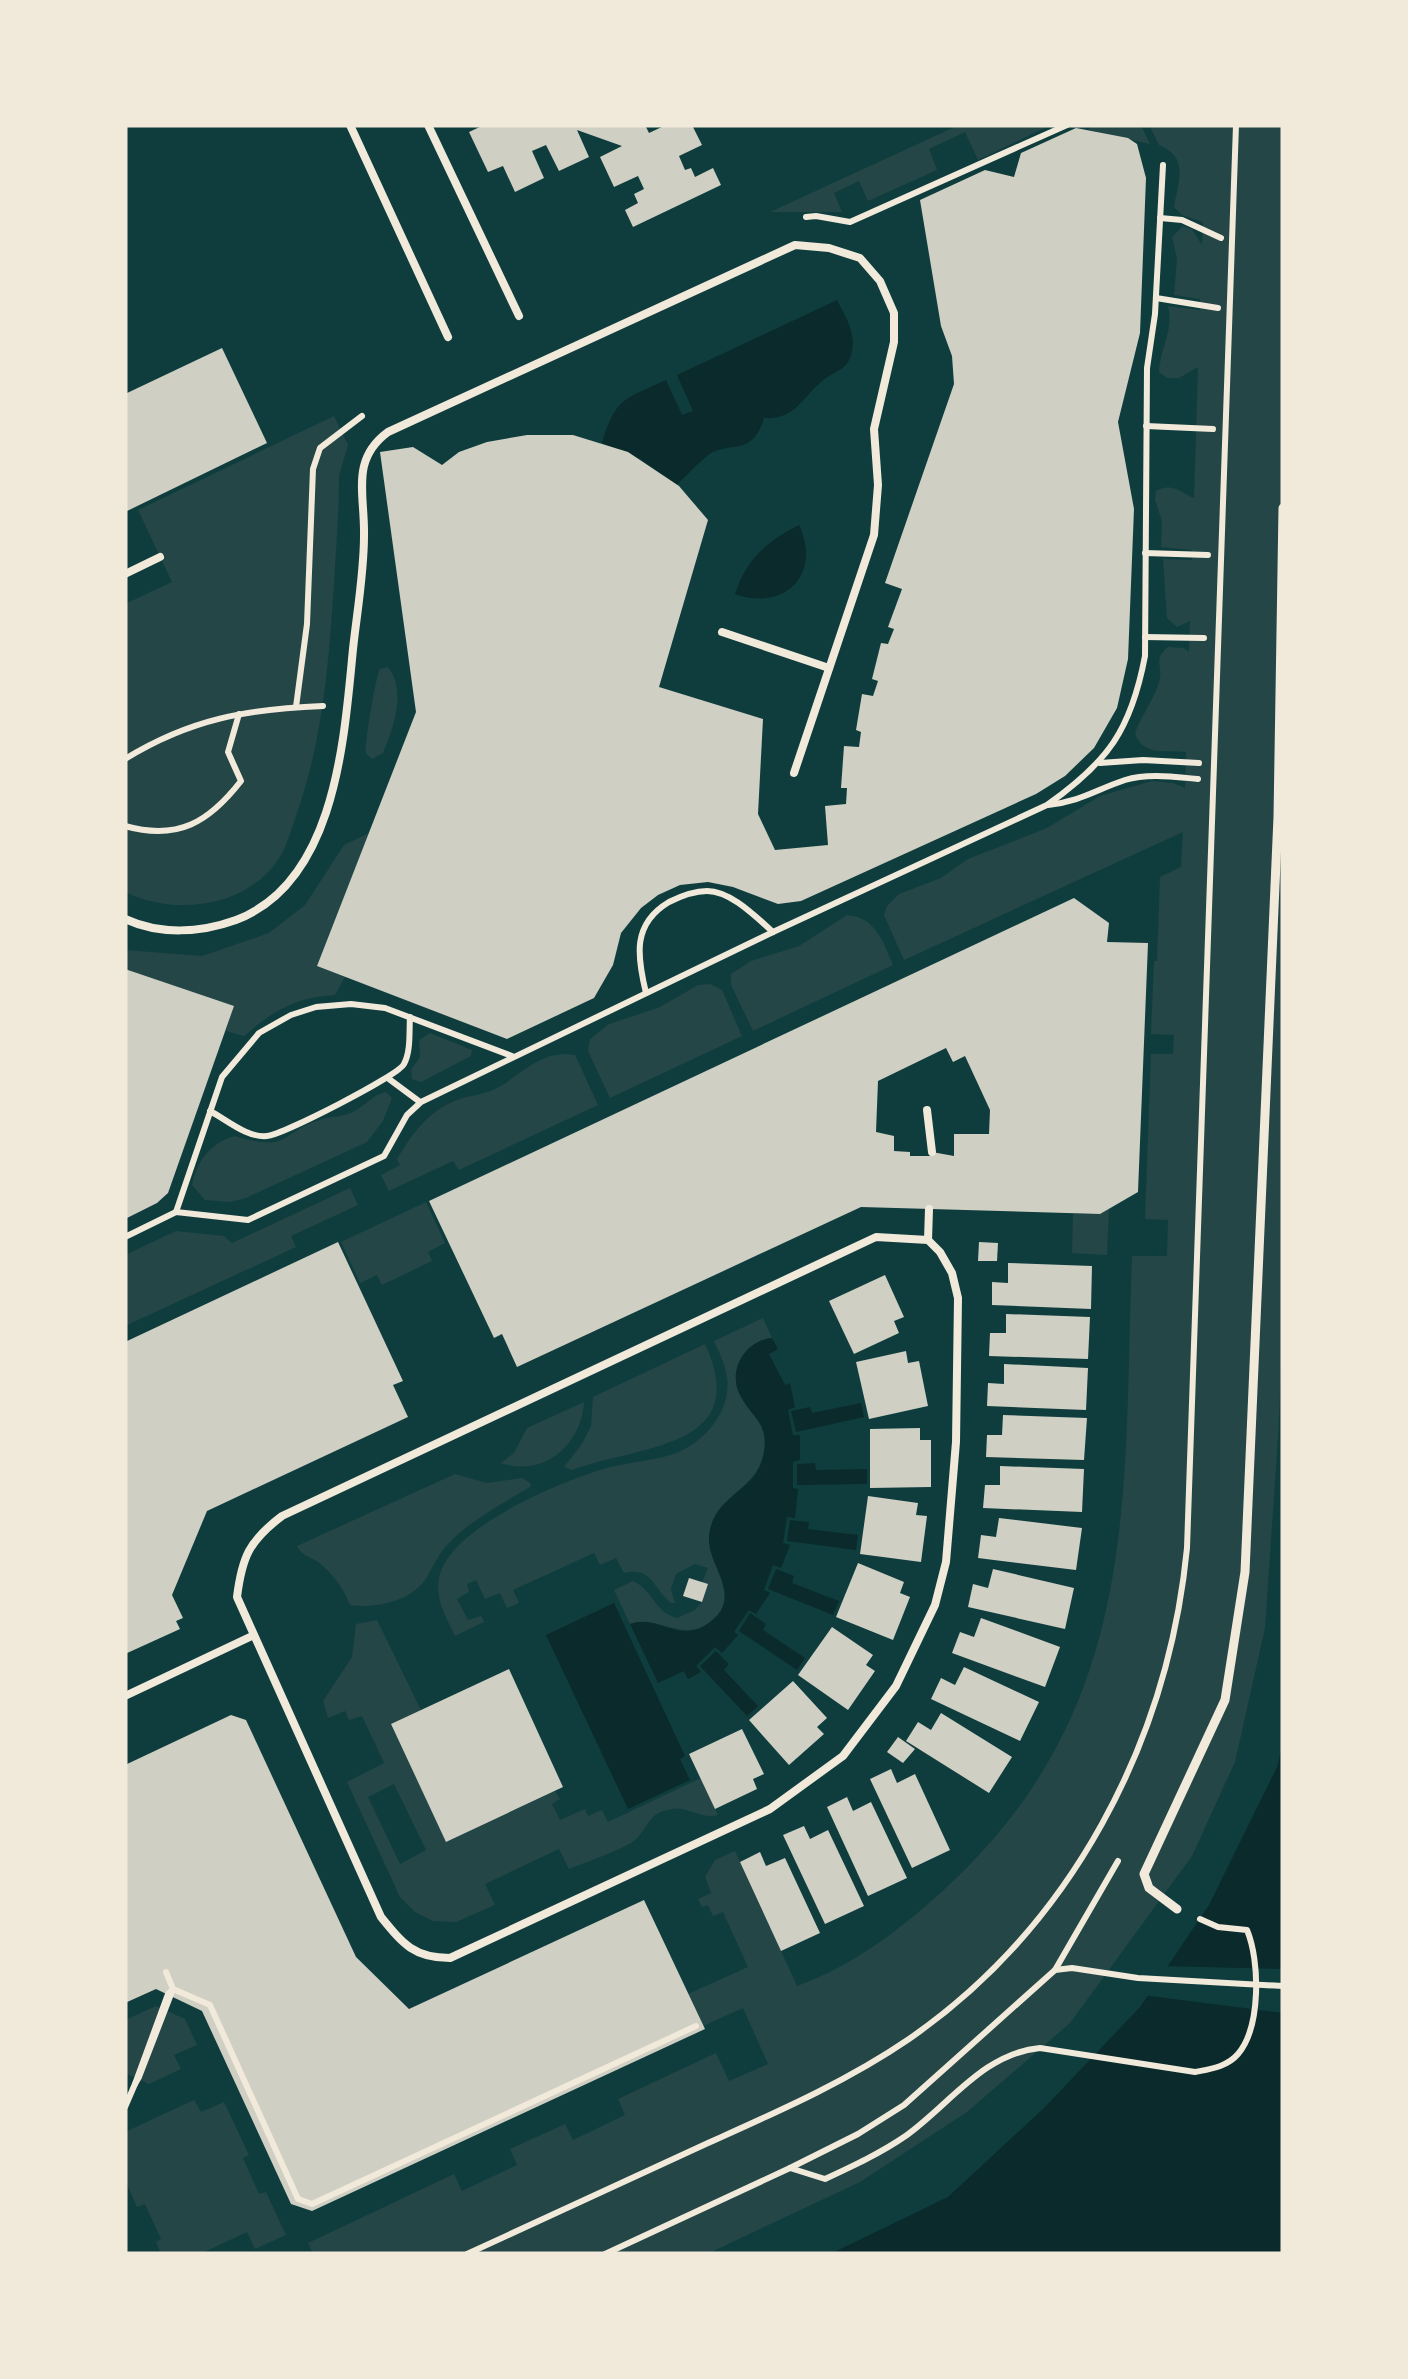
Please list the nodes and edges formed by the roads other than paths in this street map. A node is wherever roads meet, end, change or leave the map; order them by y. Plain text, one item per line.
1 (350, 125) edge
2 (428, 125) edge
3 (519, 316) dead end
4 (448, 337) dead end
5 (1283, 508) edge
6 (160, 557) dead end
7 (125, 574) edge
8 (722, 632) dead end
9 (829, 668) junction
10 (794, 773) dead end
11 (125, 918) edge
12 (927, 1110) dead end
13 (932, 1152) dead end
14 (929, 1209) dead end
15 (928, 1240) junction
16 (252, 1636) junction
17 (125, 1696) edge
18 (1177, 1909) road end

1 - 4 lane
2 - 3 lane
5 - 18 street
6 - 7 lane
8 - 9 lane
9 - 10 lane
9 - 11 lane
12 - 13 lane
14 - 15 lane
15 - 16 lane
15 - 16 lane
16 - 17 lane

